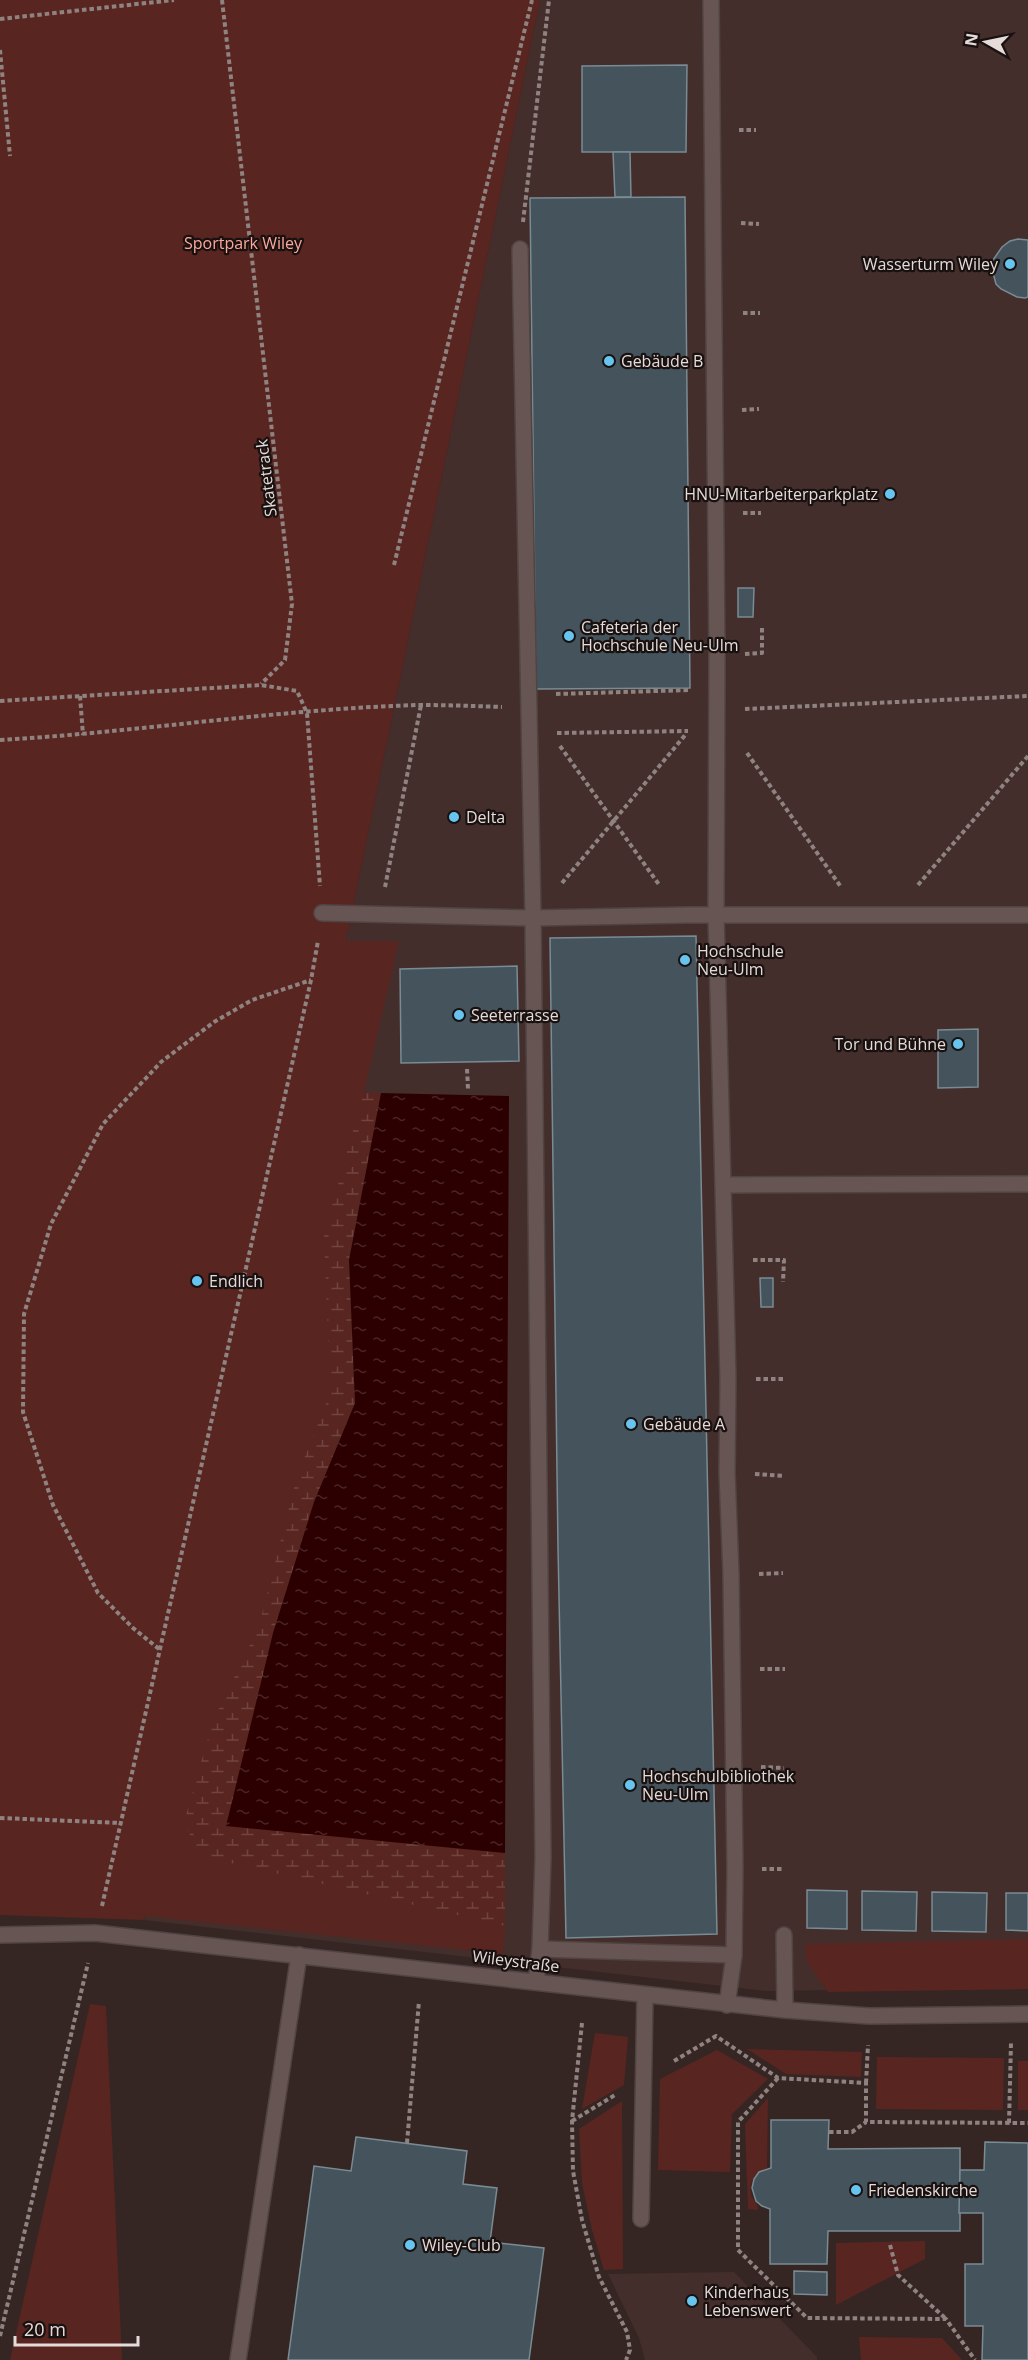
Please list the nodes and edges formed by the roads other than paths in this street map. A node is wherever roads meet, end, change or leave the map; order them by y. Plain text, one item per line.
1 (711, 0) edge
2 (520, 249) road end
3 (322, 913) road end
4 (716, 915) junction
5 (1028, 915) edge
6 (533, 918) junction
7 (1028, 1184) edge
8 (723, 1185) junction
9 (0, 1935) edge
10 (784, 1935) dead end
11 (540, 1949) junction
12 (299, 1955) junction
13 (734, 1955) junction
14 (536, 1982) junction
15 (645, 1995) junction
16 (727, 2005) junction
17 (785, 2010) junction
18 (1028, 2014) edge
19 (641, 2219) dead end
20 (238, 2360) edge

1 - 4 street
2 - 6 street
3 - 6 street
4 - 5 street
4 - 6 street
4 - 8 street
6 - 11 street
7 - 8 street
8 - 13 street
9 - 12 street, Wileystraße
10 - 17 street
11 - 13 street
11 - 14 street
12 - 14 street, Wileystraße
12 - 20 street
13 - 16 street
14 - 15 street, Wileystraße
15 - 16 street, Wileystraße
15 - 19 street
16 - 17 street, Wileystraße
17 - 18 street, Wileystraße

